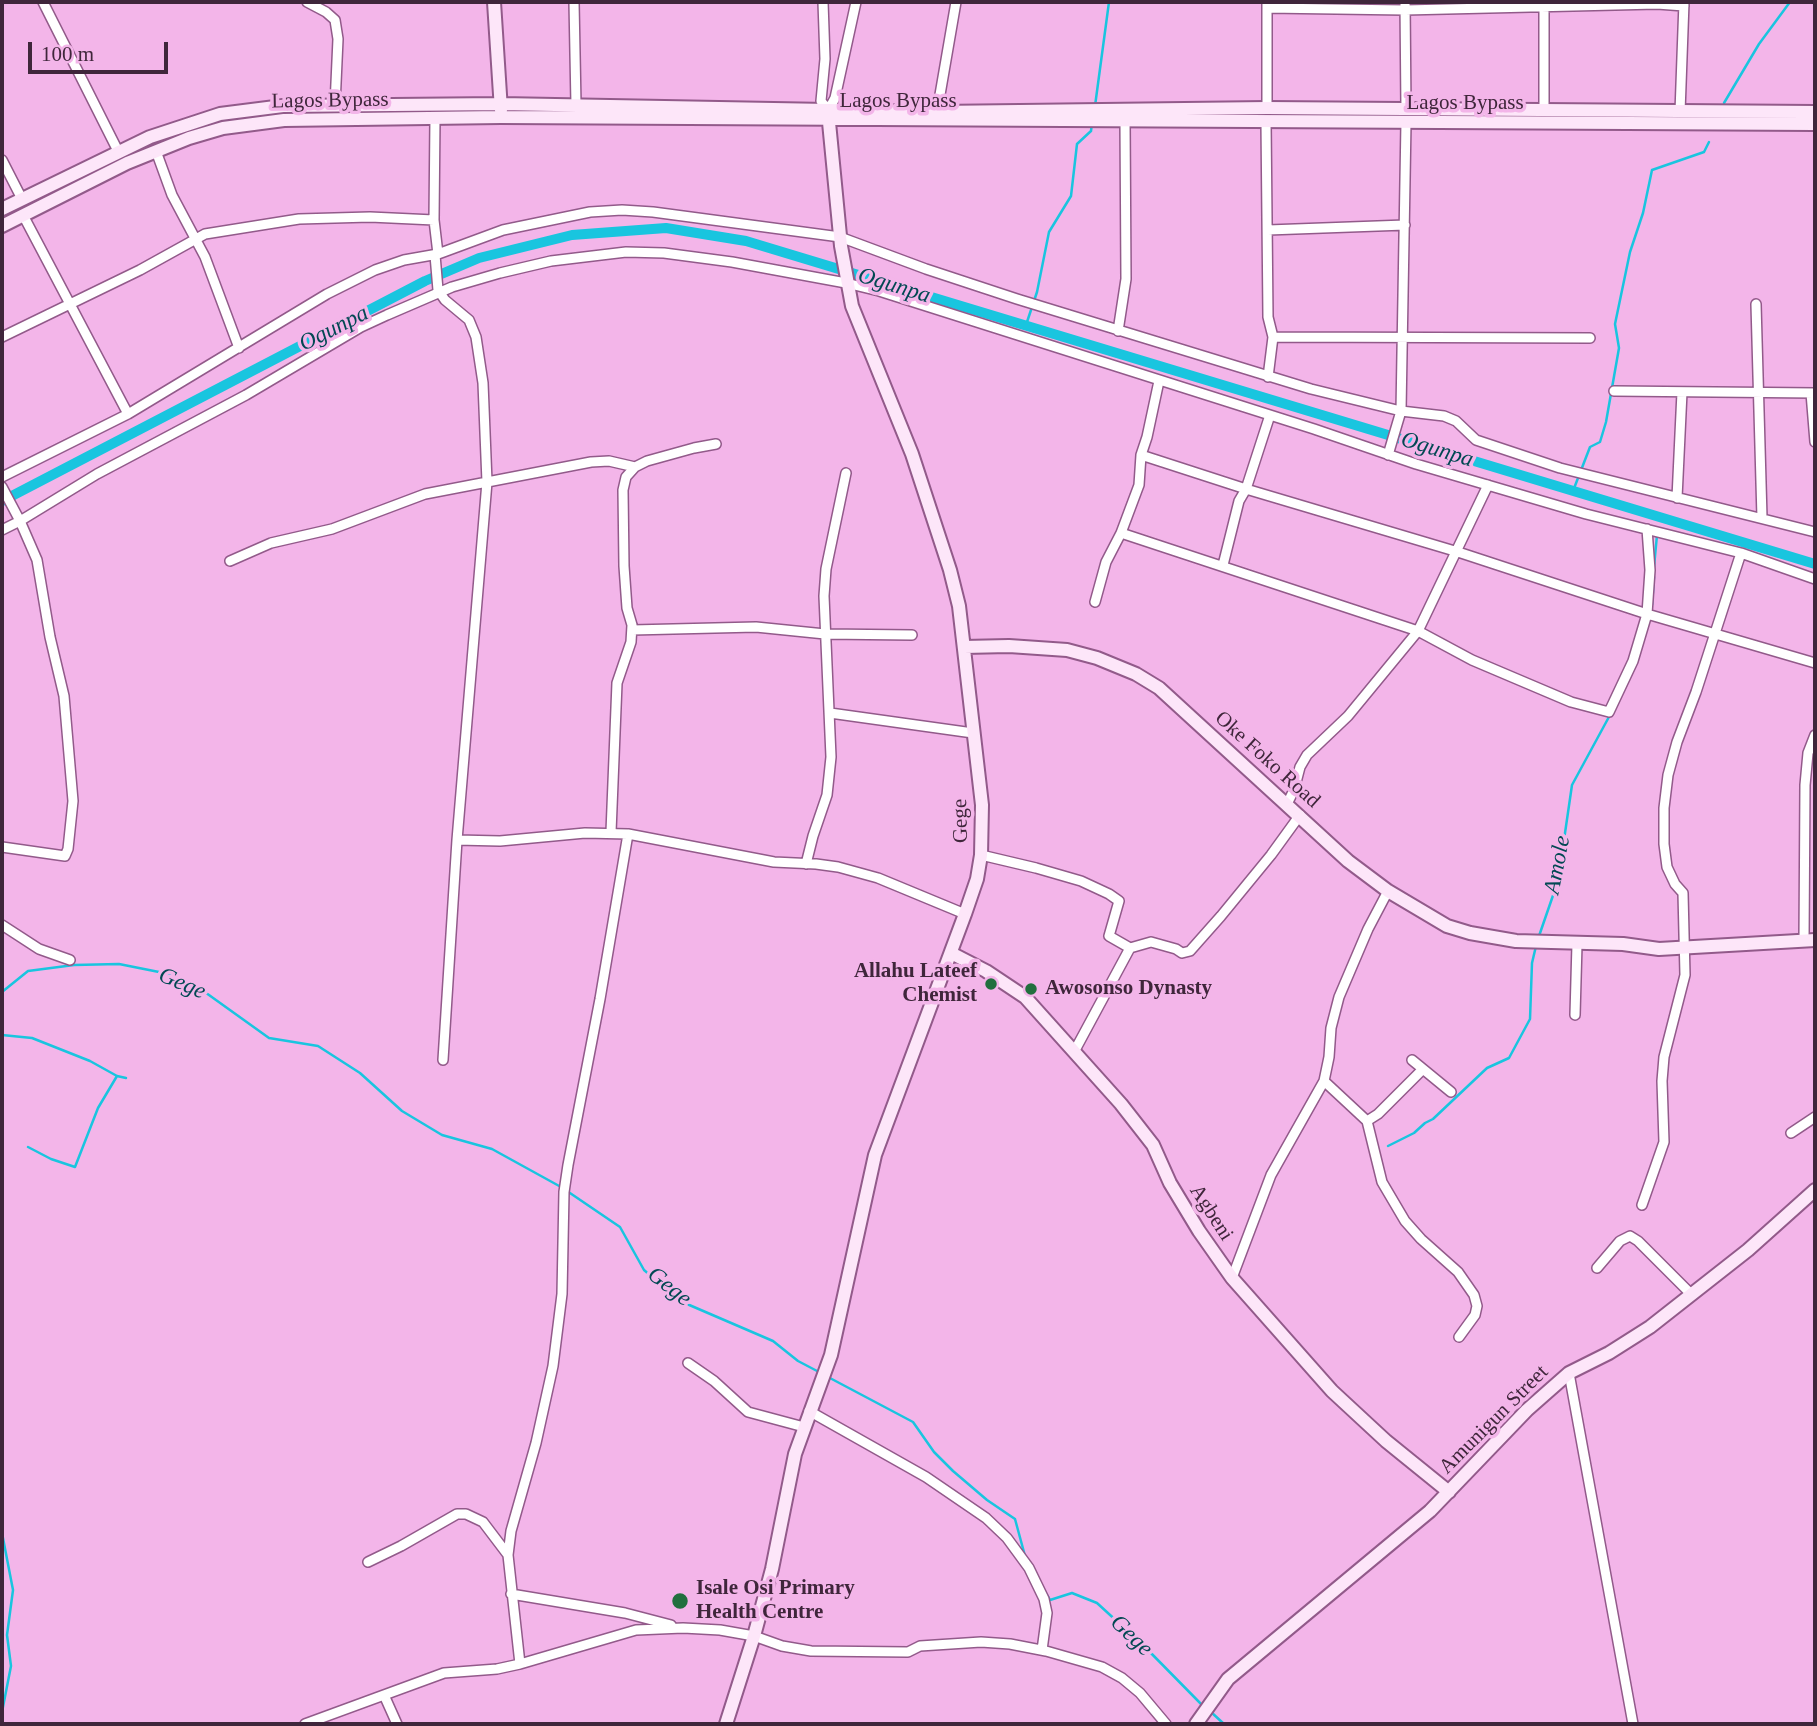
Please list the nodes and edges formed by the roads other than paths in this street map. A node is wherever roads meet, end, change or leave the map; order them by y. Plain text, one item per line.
1 (43, 2) edge
2 (307, 2) edge
3 (494, 2) edge
4 (574, 2) edge
5 (823, 2) edge
6 (856, 2) edge
7 (956, 2) edge
8 (1684, 4) edge
9 (1267, 5) edge
10 (1544, 5) edge
11 (1405, 6) edge
12 (335, 105) junction
13 (576, 105) junction
14 (501, 110) junction
15 (1544, 111) junction
16 (937, 112) junction
17 (1680, 112) junction
18 (1815, 112) edge
19 (829, 113) junction
20 (1266, 115) junction
21 (1406, 116) junction
22 (435, 118) junction
23 (1125, 121) junction
24 (1815, 124) edge
25 (156, 150) junction
26 (118, 151) junction
27 (2, 160) edge
28 (22, 199) junction
29 (2, 209) edge
30 (23, 215) junction
31 (435, 220) junction
32 (1405, 225) junction
33 (2, 226) edge
34 (1268, 230) junction
35 (194, 240) junction
36 (840, 242) junction
37 (436, 254) junction
38 (846, 280) junction
39 (439, 291) junction
40 (70, 303) junction
41 (1756, 304) dead end
42 (1118, 331) junction
43 (1404, 336) junction
44 (2, 337) edge
45 (1273, 337) junction
46 (1590, 338) dead end
47 (239, 348) junction
48 (1268, 377) junction
49 (1159, 381) junction
50 (1614, 391) dead end
51 (1682, 392) junction
52 (1813, 393) edge
53 (1758, 394) junction
54 (1400, 413) junction
55 (128, 414) junction
56 (1270, 415) junction
57 (1815, 442) edge
58 (716, 444) dead end
59 (1389, 452) junction
60 (1141, 455) junction
61 (635, 467) junction
62 (846, 473) dead end
63 (2, 477) edge
64 (488, 482) junction
65 (1488, 485) junction
66 (2, 486) edge
67 (1246, 489) junction
68 (1677, 498) junction
69 (1762, 519) junction
70 (20, 520) junction
71 (1647, 529) junction
72 (2, 530) edge
73 (1815, 532) edge
74 (1121, 533) junction
75 (1458, 552) junction
76 (1741, 553) junction
77 (230, 561) dead end
78 (1223, 565) junction
79 (1815, 579) edge
80 (1095, 602) dead end
81 (1647, 614) junction
82 (632, 630) junction
83 (1418, 631) junction
84 (1714, 633) junction
85 (825, 634) junction
86 (912, 635) dead end
87 (964, 647) junction
88 (1815, 663) edge
89 (830, 713) junction
90 (973, 733) junction
91 (1815, 735) edge
92 (1287, 804) junction
93 (1300, 816) junction
94 (611, 832) junction
95 (628, 834) junction
96 (457, 840) junction
97 (2, 847) edge
98 (981, 855) junction
99 (806, 864) junction
100 (1388, 891) junction
101 (965, 914) junction
102 (2, 925) edge
103 (1810, 940) edge
104 (1577, 944) junction
105 (1130, 948) junction
106 (1685, 949) junction
107 (951, 953) junction
108 (70, 960) dead end
109 (1575, 1015) dead end
110 (1074, 1052) junction
111 (443, 1060) dead end
112 (1412, 1060) dead end
113 (1423, 1069) junction
114 (1324, 1081) junction
115 (1451, 1092) dead end
116 (1815, 1117) edge
117 (1367, 1121) junction
118 (1791, 1133) dead end
119 (1815, 1190) edge
120 (1642, 1205) dead end
121 (1597, 1268) dead end
122 (1232, 1278) junction
123 (1692, 1295) junction
124 (1459, 1336) dead end
125 (688, 1363) dead end
126 (1569, 1373) junction
127 (809, 1411) junction
128 (804, 1427) junction
129 (1449, 1492) junction
130 (508, 1555) junction
131 (368, 1562) dead end
132 (512, 1594) junction
133 (682, 1628) junction
134 (754, 1636) junction
135 (1042, 1650) junction
136 (520, 1664) junction
137 (384, 1695) junction
138 (1197, 1722) edge
139 (305, 1724) edge
140 (397, 1724) edge
141 (726, 1724) edge
142 (1166, 1724) edge
143 (1633, 1724) edge

1 - 26 street
2 - 12 street
3 - 14 main road
4 - 13 street
5 - 19 street
6 - 19 street
7 - 16 street
8 - 10 street
8 - 17 street
9 - 11 street
9 - 20 street
10 - 11 street
10 - 15 street
11 - 21 street
12 - 14 main road, Lagos Bypass
12 - 26 main road, Lagos Bypass
13 - 14 main road, Lagos Bypass
13 - 19 main road, Lagos Bypass
14 - 19 main road, Lagos Bypass
14 - 22 main road, Lagos Bypass
15 - 17 main road, Lagos Bypass
15 - 21 main road, Lagos Bypass
16 - 19 main road, Lagos Bypass
16 - 20 main road, Lagos Bypass
17 - 18 main road, Lagos Bypass
19 - 23 main road, Lagos Bypass
19 - 36 main road, Gege
20 - 21 main road, Lagos Bypass
20 - 23 main road, Lagos Bypass
20 - 34 street
21 - 24 main road, Lagos Bypass
21 - 32 street
22 - 25 main road, Lagos Bypass
22 - 31 street
23 - 42 street
25 - 30 main road, Lagos Bypass
25 - 35 street
26 - 28 main road, Lagos Bypass
27 - 28 street
28 - 29 main road, Lagos Bypass
30 - 33 main road, Lagos Bypass
30 - 40 street
31 - 35 street
31 - 37 street
32 - 34 street
32 - 43 street
34 - 45 street
35 - 40 street
35 - 47 street
36 - 37 street
36 - 38 main road, Gege
36 - 42 street
37 - 39 street
37 - 47 street
38 - 39 street
38 - 49 street
38 - 87 main road, Gege
39 - 64 street
39 - 70 street
40 - 44 street
40 - 55 street
41 - 53 street
42 - 48 street
43 - 45 street
43 - 46 street
43 - 54 street
45 - 48 street
47 - 55 street
48 - 54 street
49 - 56 street
49 - 60 street
50 - 51 street
51 - 53 street
51 - 68 street
52 - 53 street
52 - 57 street
53 - 69 street
54 - 59 street
54 - 68 street
55 - 63 street
56 - 59 street
56 - 67 street
58 - 61 street
59 - 65 street
60 - 67 street
60 - 74 street
61 - 64 street
61 - 82 street
62 - 85 street
64 - 77 street
64 - 96 street
65 - 71 street
65 - 75 street
66 - 70 street
67 - 75 street
67 - 78 street
68 - 69 street
69 - 73 street
70 - 72 street
70 - 97 street
71 - 76 street
71 - 81 street
74 - 78 street
74 - 80 street
75 - 81 street
75 - 83 street
76 - 79 street
76 - 84 street
78 - 83 street
81 - 83 street
81 - 84 street
82 - 85 street
82 - 94 street
83 - 92 street
84 - 88 street
84 - 106 street
85 - 86 street
85 - 89 street
87 - 90 main road, Gege
87 - 92 main road, Oke Foko Road
89 - 90 street
89 - 99 street
90 - 98 main road, Gege
91 - 103 street
92 - 93 main road, Oke Foko Road
93 - 100 main road, Oke Foko Road
93 - 105 street
94 - 95 street
94 - 96 street
95 - 99 street
95 - 130 street
96 - 111 street
98 - 101 main road, Gege
98 - 105 street
99 - 101 street
100 - 104 main road, Oke Foko Road
100 - 114 street
101 - 107 main road, Gege
102 - 108 street
103 - 106 main road, Oke Foko Road
104 - 106 main road, Oke Foko Road
104 - 109 street
105 - 110 street
106 - 120 street
107 - 110 main road, Agbeni
107 - 127 main road, Gege
110 - 122 main road, Agbeni
112 - 113 street
113 - 115 street
113 - 117 street
114 - 117 street
114 - 122 street
116 - 118 street
117 - 124 street
119 - 123 main road, Amunigun Street
121 - 123 street
122 - 129 main road, Agbeni
123 - 126 main road, Amunigun Street
125 - 128 street
126 - 129 main road, Amunigun Street
126 - 143 street
127 - 128 main road, Gege
127 - 135 street
128 - 134 main road, Gege
129 - 138 main road, Amunigun Street
130 - 131 street
130 - 132 street
132 - 133 street
132 - 136 street
133 - 134 street
133 - 136 street
134 - 135 street
134 - 141 main road, Gege
135 - 142 street
136 - 137 street
137 - 139 street
137 - 140 street

